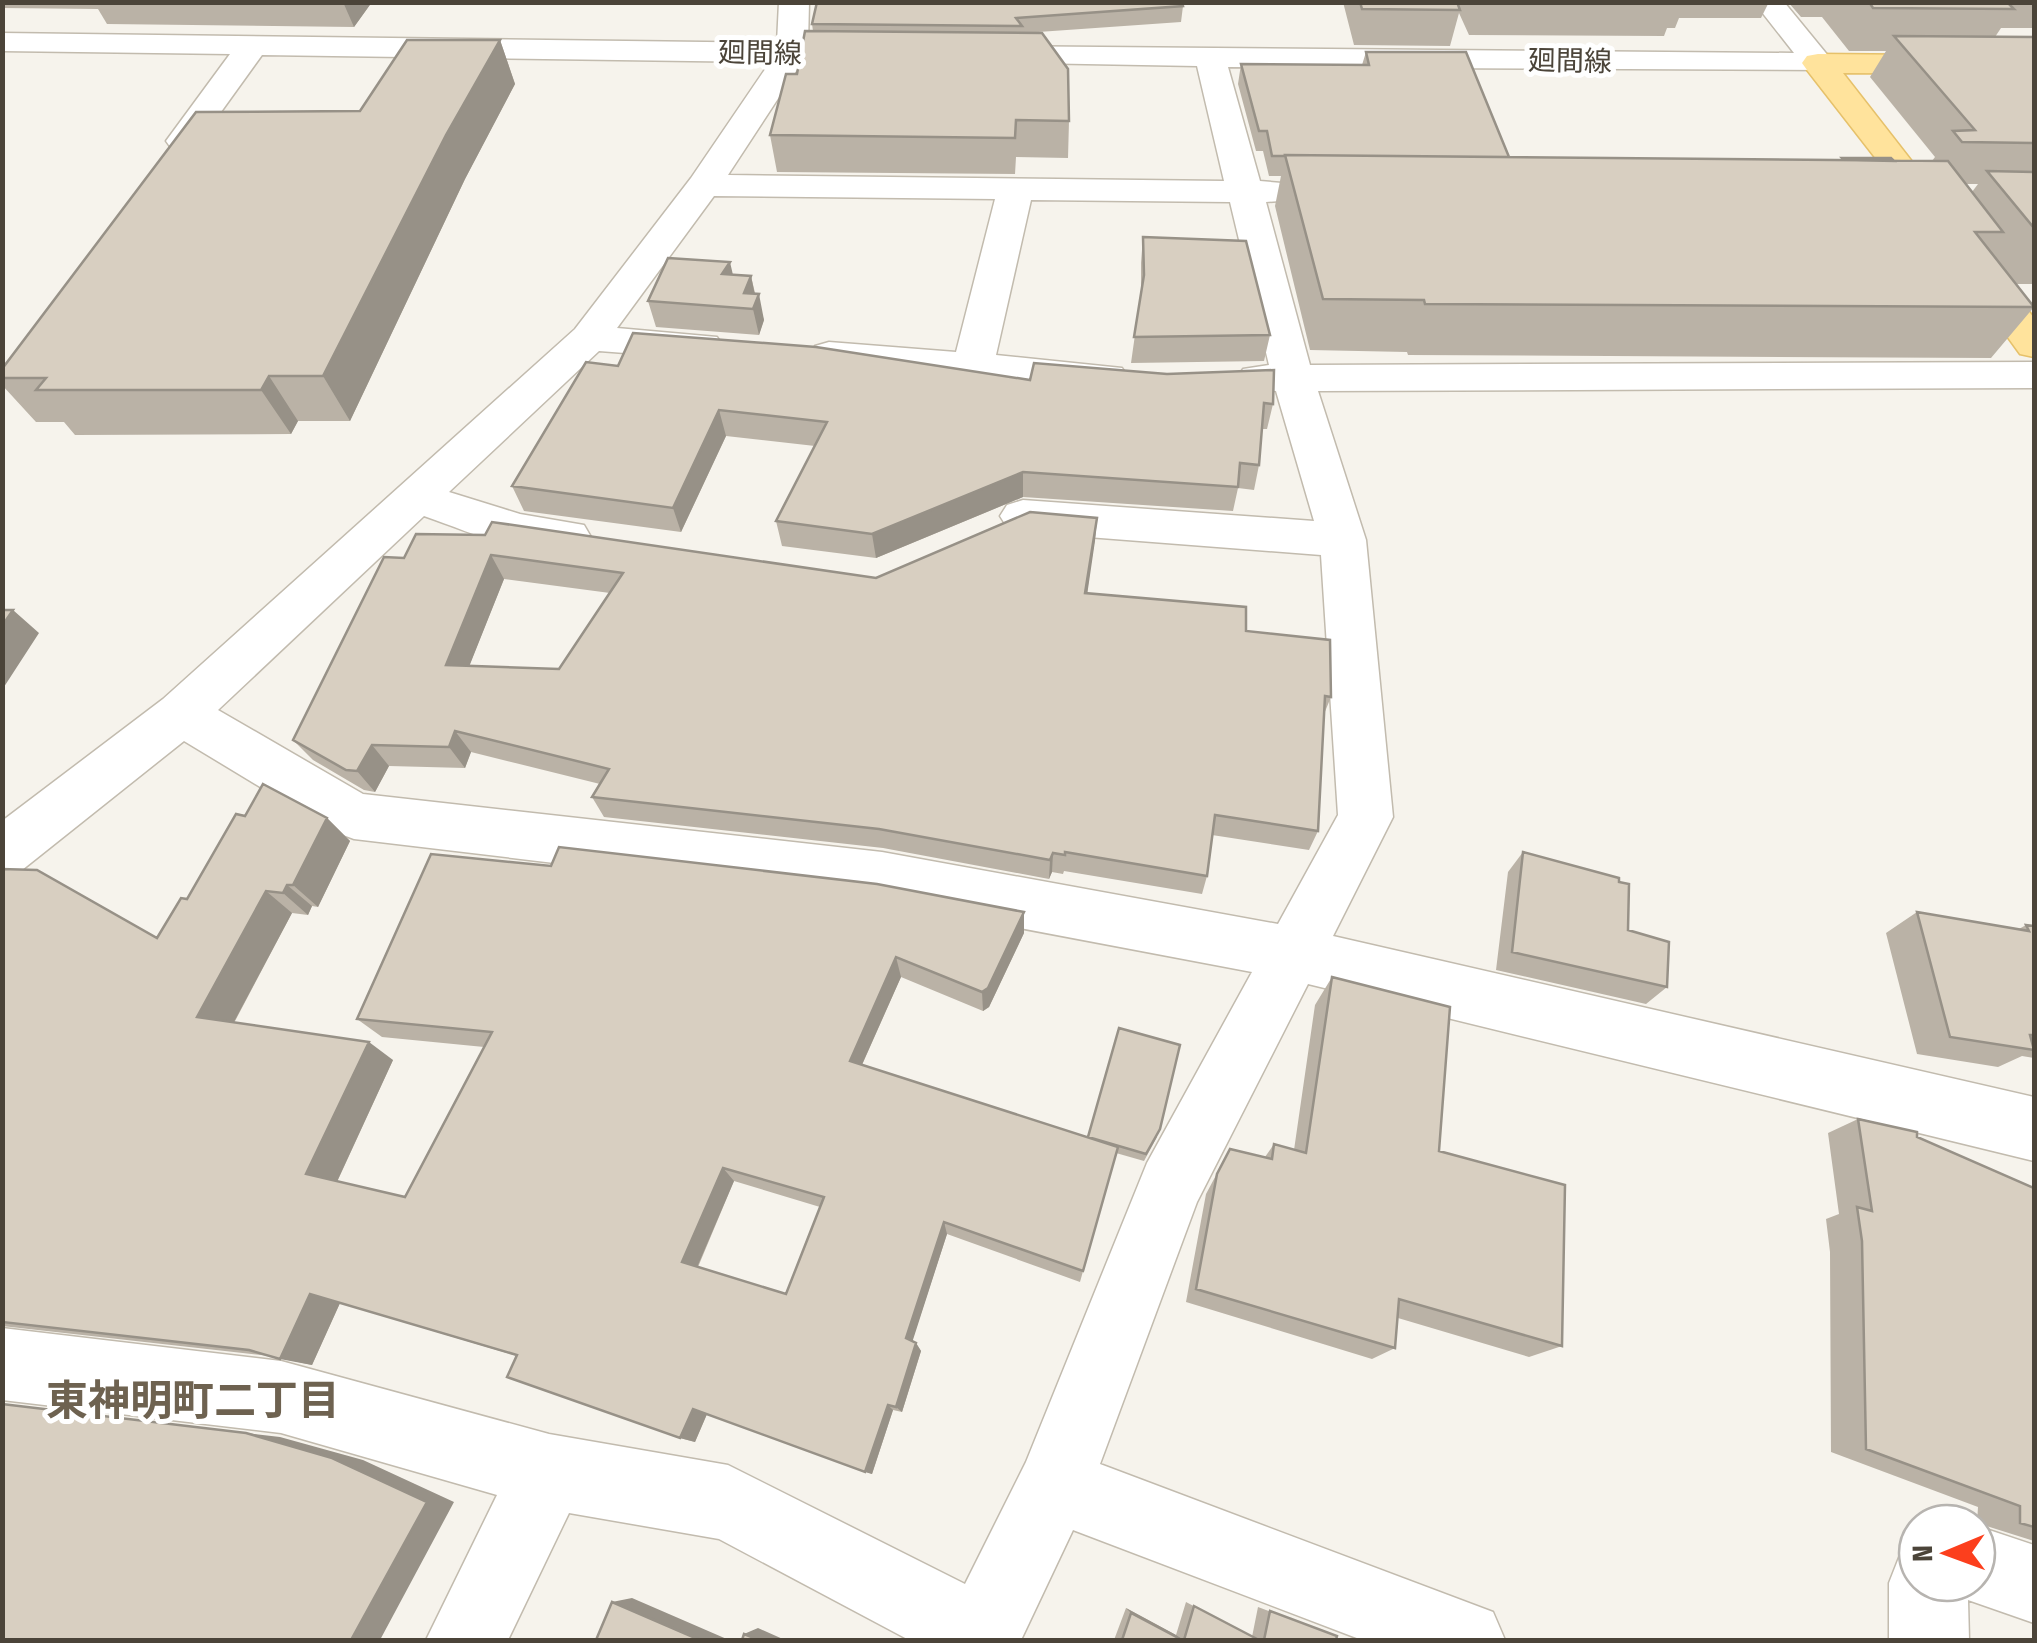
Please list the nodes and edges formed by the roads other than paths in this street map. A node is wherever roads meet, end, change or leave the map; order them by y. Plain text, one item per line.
1 (794, 2) edge
2 (1768, 2) edge
3 (2, 42) edge
4 (252, 47) junction
5 (792, 53) junction
6 (906, 54) edge
7 (963, 55) edge
8 (1210, 57) junction
9 (1818, 64) junction
10 (2034, 66) edge
11 (183, 141) edge
12 (704, 185) junction
13 (1016, 188) junction
14 (1244, 192) junction
15 (1322, 192) edge
16 (1886, 197) edge
17 (1925, 197) junction
18 (1962, 198) edge
19 (589, 338) junction
20 (2034, 345) edge
21 (742, 349) edge
22 (800, 353) edge
23 (973, 365) junction
24 (2034, 375) edge
25 (1292, 377) junction
26 (1145, 380) edge
27 (1219, 380) edge
28 (417, 498) junction
29 (988, 532) edge
30 (1343, 540) junction
31 (613, 543) edge
32 (180, 714) junction
33 (2, 853) edge
34 (1291, 954) junction
35 (2034, 1129) edge
36 (9, 1377) edge
37 (548, 1472) junction
38 (1055, 1484) junction
39 (1997, 1572) edge
40 (2034, 1584) edge
41 (1928, 1603) edge
42 (466, 1640) edge
43 (1465, 1640) edge
44 (1928, 1640) edge

1 - 5 street
2 - 9 street
3 - 4 street, 廻間線
4 - 5 street, 廻間線
4 - 11 street
5 - 6 street, 廻間線
5 - 12 street
7 - 8 street, 廻間線
8 - 9 street, 廻間線
8 - 14 street
9 - 10 main road
9 - 17 main road
12 - 13 street
12 - 19 street
13 - 14 street
13 - 23 street
14 - 15 street
14 - 25 street
16 - 17 street
17 - 18 street
17 - 20 main road
19 - 21 street
19 - 28 street
22 - 23 street
23 - 26 street
24 - 25 street
25 - 27 street
25 - 30 street
28 - 31 street
28 - 32 street
29 - 30 street
30 - 34 street
32 - 33 street
32 - 34 street
34 - 35 street
34 - 38 street
36 - 37 street
37 - 38 street
37 - 42 street
38 - 43 street
39 - 40 street
41 - 44 street

